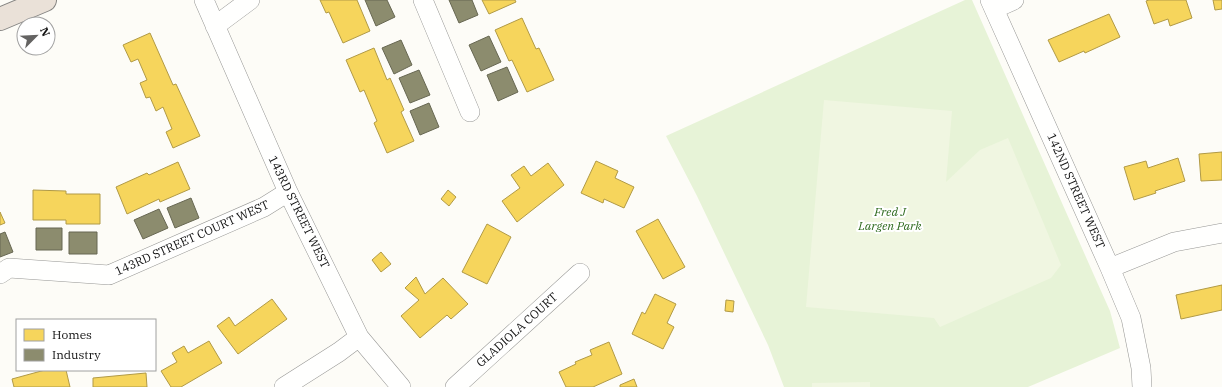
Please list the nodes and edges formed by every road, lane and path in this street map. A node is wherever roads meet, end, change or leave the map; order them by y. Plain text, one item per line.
1 (45, 0) edge
2 (204, 0) edge
3 (250, 0) edge
4 (423, 0) edge
5 (1014, 0) edge
6 (992, 4) edge
7 (0, 19) edge
8 (214, 26) junction
9 (470, 112) dead end
10 (288, 192) junction
11 (1222, 233) edge
12 (1110, 268) junction
13 (580, 273) dead end
14 (0, 274) edge
15 (360, 337) junction
16 (284, 387) edge
17 (401, 387) edge
18 (455, 387) edge
19 (1142, 387) edge

1 - 7 highway
2 - 8 street, 143RD STREET WEST
3 - 8 street
4 - 9 street
5 - 6 street
6 - 12 street, 142ND STREET WEST
8 - 10 street, 143RD STREET WEST
10 - 14 street, 143RD STREET COURT WEST
10 - 15 street, 143RD STREET WEST
11 - 12 street
12 - 19 street, 142ND STREET WEST
13 - 18 street, GLADIOLA COURT
15 - 16 street
15 - 17 street, 143RD STREET WEST

